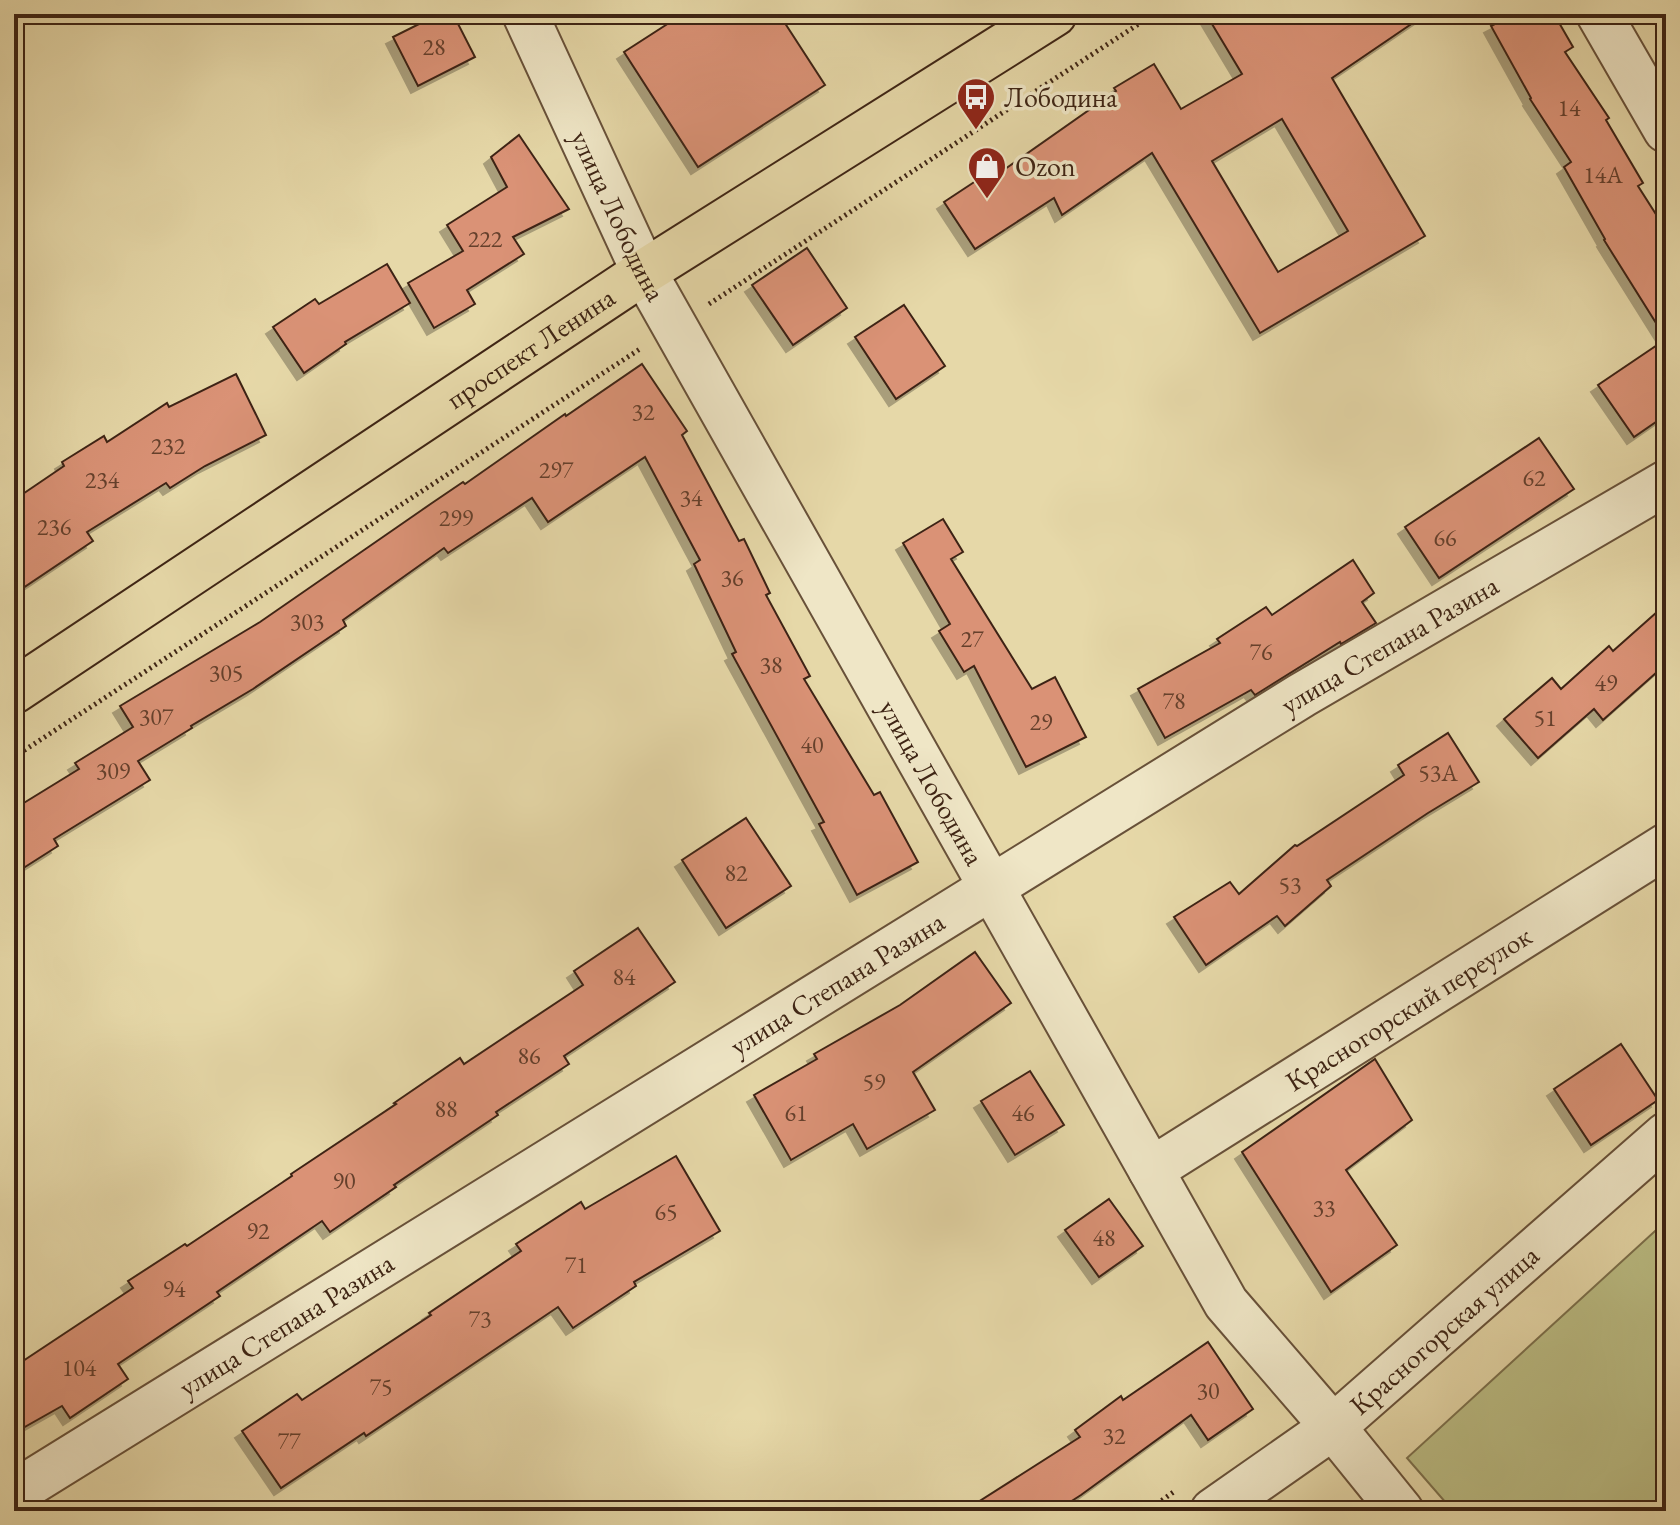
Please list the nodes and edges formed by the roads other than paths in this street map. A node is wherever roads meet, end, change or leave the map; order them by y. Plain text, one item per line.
1 (525, 14) edge
2 (1054, 14) edge
3 (1599, 14) edge
4 (1666, 130) edge
5 (644, 272) junction
6 (1666, 483) edge
7 (14, 691) edge
8 (1666, 846) edge
9 (992, 888) junction
10 (1666, 1135) edge
11 (1151, 1170) junction
12 (1333, 1427) junction
13 (14, 1493) edge
14 (1213, 1511) edge
15 (1401, 1511) edge

1 - 5 street, улица Лободина
2 - 5 main road, проспект Ленина
3 - 4 street
5 - 7 main road, проспект Ленина
5 - 9 street, улица Лободина
6 - 9 street, улица Степана Разина
8 - 11 street, Красногорский переулок
9 - 11 street, улица Лободина
9 - 13 street, улица Степана Разина
10 - 12 street, Красногорская улица
11 - 12 street, улица Лободина
12 - 14 street, Красногорская улица
12 - 15 street, улица Лободина

